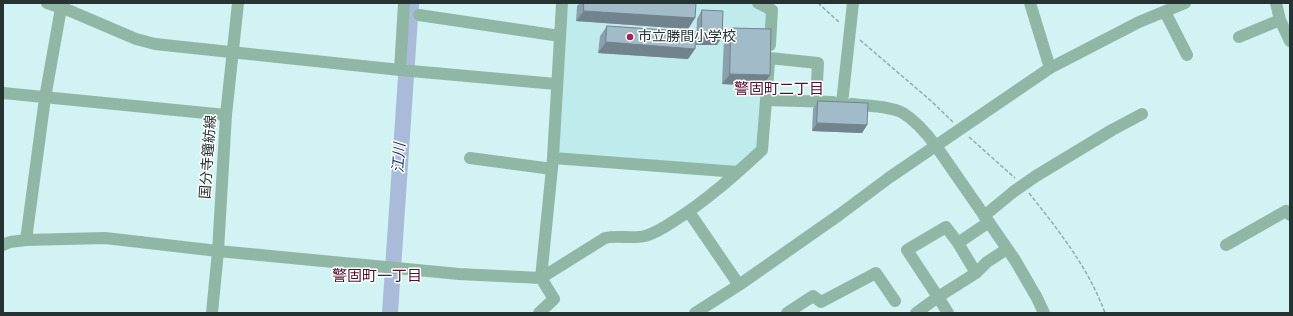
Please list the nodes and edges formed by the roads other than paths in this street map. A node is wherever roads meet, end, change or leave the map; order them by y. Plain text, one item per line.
1 (47, 3) edge
2 (238, 3) edge
3 (404, 3) edge
4 (562, 3) edge
5 (758, 3) edge
6 (853, 3) edge
7 (1030, 3) edge
8 (1183, 3) edge
9 (1276, 3) edge
10 (66, 6) edge
11 (1165, 12) junction
12 (419, 16) dead end
13 (1280, 20) junction
14 (560, 36) junction
15 (1239, 37) dead end
16 (1290, 41) edge
17 (233, 52) junction
18 (1187, 55) dead end
19 (769, 58) junction
20 (1050, 68) junction
21 (400, 70) junction
22 (556, 84) junction
23 (3, 93) edge
24 (45, 98) junction
25 (766, 100) junction
26 (816, 102) junction
27 (842, 103) junction
28 (1142, 114) dead end
29 (226, 115) junction
30 (936, 146) junction
31 (470, 158) dead end
32 (553, 164) junction
33 (738, 172) junction
34 (689, 212) junction
35 (1290, 215) edge
36 (987, 219) junction
37 (26, 240) junction
38 (958, 243) junction
39 (3, 245) edge
40 (1226, 245) dead end
41 (1007, 249) junction
42 (218, 251) junction
43 (976, 273) junction
44 (542, 278) junction
45 (739, 285) junction
46 (938, 297) junction
47 (895, 301) dead end
48 (542, 312) edge
49 (212, 313) edge
50 (695, 313) edge
51 (787, 313) edge
52 (916, 313) edge
53 (948, 313) edge
54 (1044, 313) edge

1 - 10 street
2 - 17 street, 国分寺鐘紡線
3 - 21 street
4 - 14 street
5 - 19 street
6 - 27 street
7 - 20 street
8 - 11 street
9 - 13 street
10 - 17 street
10 - 24 street
11 - 18 street
11 - 20 street
12 - 14 street
13 - 15 street
13 - 16 street
14 - 22 street
17 - 21 street
17 - 29 street, 国分寺鐘紡線
19 - 25 street
19 - 26 street
20 - 30 street
21 - 22 street
22 - 32 street
23 - 24 street
24 - 29 street
24 - 37 street
25 - 26 street
25 - 33 street
26 - 27 street
27 - 30 street
28 - 36 street
29 - 42 street, 国分寺鐘紡線
30 - 36 street
30 - 45 street
31 - 32 street
32 - 33 street
32 - 44 street
33 - 34 street
34 - 44 street
34 - 45 street
35 - 40 street
36 - 38 street
36 - 41 street
37 - 39 street
37 - 42 street
38 - 43 street
38 - 46 street
41 - 43 street
41 - 54 street
42 - 44 street
42 - 49 street, 国分寺鐘紡線
43 - 46 street
44 - 48 street
45 - 50 street
46 - 52 street
46 - 53 street
47 - 51 street

